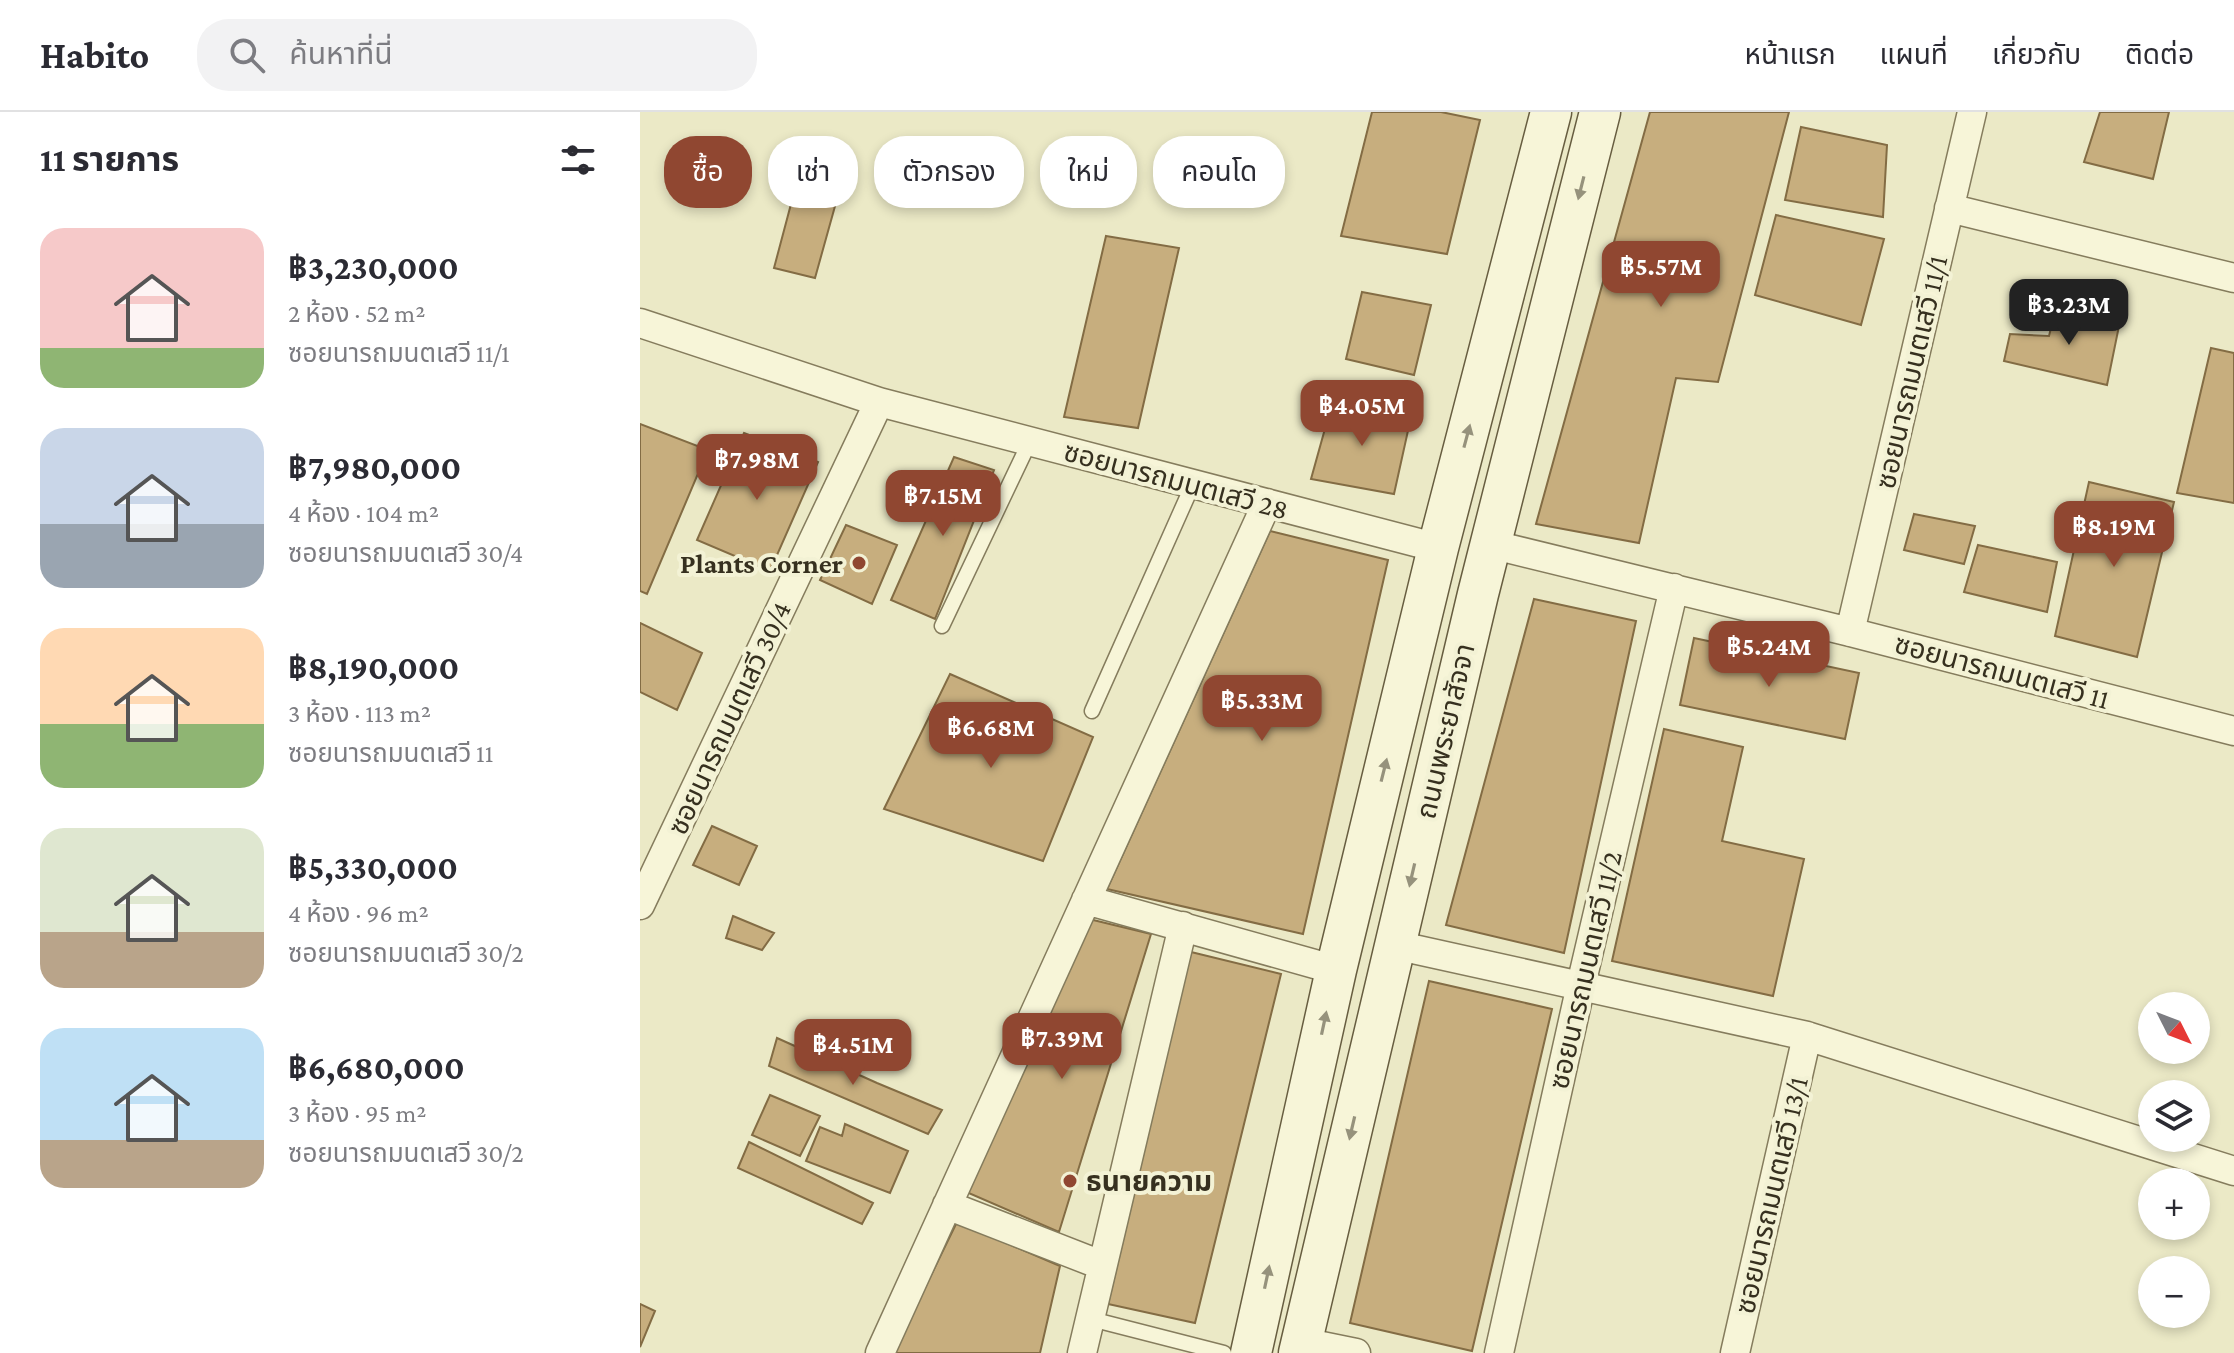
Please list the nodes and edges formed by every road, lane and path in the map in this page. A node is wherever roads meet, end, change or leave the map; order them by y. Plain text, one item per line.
1 (1551, 112) edge
2 (1600, 112) edge
3 (1972, 112) edge
4 (1949, 208) junction
5 (2234, 278) edge
6 (640, 323) edge
7 (879, 402) junction
8 (1030, 441) junction
9 (1456, 478) junction
10 (1193, 484) junction
11 (1503, 491) junction
12 (1267, 503) junction
13 (1490, 544) junction
14 (1433, 566) junction
15 (1674, 588) junction
16 (1478, 594) junction
17 (942, 626) dead end
18 (1850, 632) junction
19 (1092, 711) dead end
20 (2234, 731) edge
21 (1086, 900) junction
22 (640, 905) edge
23 (1183, 926) junction
24 (1395, 945) junction
25 (1336, 970) junction
26 (1581, 985) junction
27 (1807, 1036) junction
28 (2234, 1171) edge
29 (947, 1205) junction
30 (1101, 1265) junction
31 (1091, 1319) junction
32 (1300, 1347) edge
33 (880, 1353) edge
34 (1082, 1353) edge
35 (1224, 1353) edge
36 (1251, 1353) edge
37 (1356, 1353) edge
38 (1499, 1353) edge
39 (1735, 1353) edge

9 -> 1 main road, ถนนพระยาสัจจา
2 -> 11 main road, ถนนพระยาสัจจา
3 - 4 street, ซอยนารถมนตเสวี 11/1
4 - 5 street
4 - 18 street, ซอยนารถมนตเสวี 11/1
6 - 7 street, ซอยนารถมนตเสวี 28
7 - 8 street, ซอยนารถมนตเสวี 28
7 - 22 street, ซอยนารถมนตเสวี 30/4
8 - 10 street, ซอยนารถมนตเสวี 28
8 - 17 lane
9 - 11 main road
9 - 14 main road, ถนนพระยาสัจจา
10 - 12 street, ซอยนารถมนตเสวี 28
10 - 19 lane
11 - 13 main road, ถนนพระยาสัจจา
12 - 14 street, ซอยนารถมนตเสวี 28
12 - 21 street
13 - 15 street, ซอยนารถมนตเสวี 11
13 - 16 main road, ถนนพระยาสัจจา
14 - 16 main road
25 -> 14 main road, ถนนพระยาสัจจา
15 - 18 street, ซอยนารถมนตเสวี 11
15 - 26 street, ซอยนารถมนตเสวี 11/2
16 -> 24 main road, ถนนพระยาสัจจา
18 - 20 street, ซอยนารถมนตเสวี 11
21 - 23 street
21 - 29 street
23 - 25 street
23 - 30 street
24 - 26 street
24 -> 32 main road, ถนนพระยาสัจจา
36 -> 25 main road, ถนนพระยาสัจจา
26 - 27 street
26 - 38 street, ซอยนารถมนตเสวี 11/2
27 - 28 street
27 - 39 street, ซอยนารถมนตเสวี 13/1
29 - 30 street
29 - 33 street
30 - 31 street
31 - 34 street
31 - 35 lane
32 - 37 street

